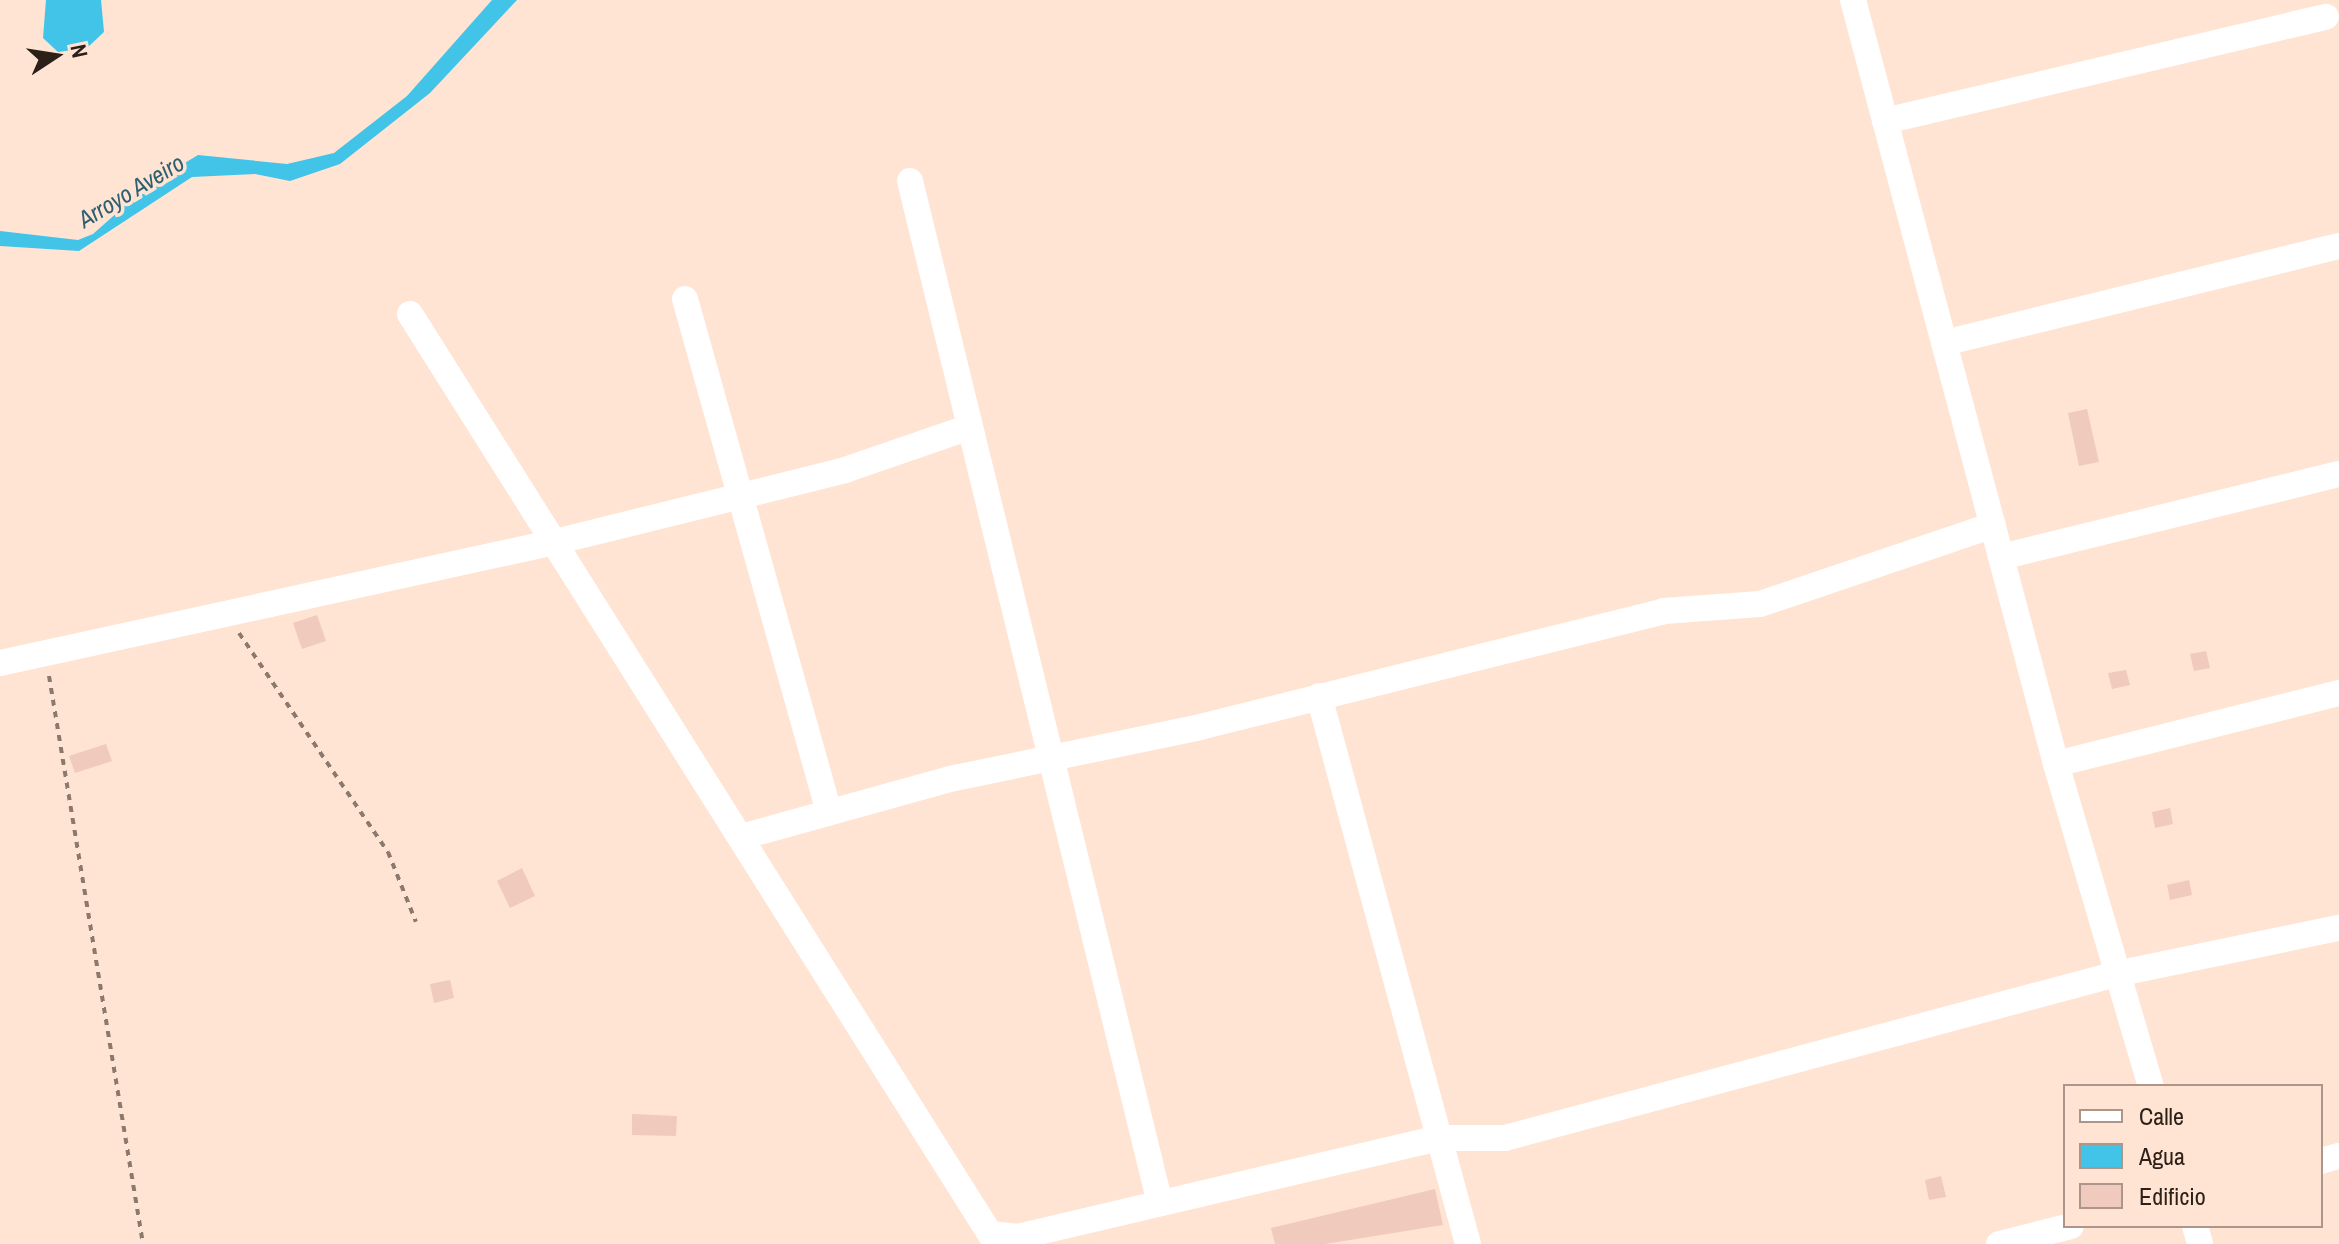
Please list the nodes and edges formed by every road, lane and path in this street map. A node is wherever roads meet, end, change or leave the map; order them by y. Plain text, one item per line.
1 (1853, 0) edge
2 (2326, 17) dead end
3 (1885, 121) junction
4 (910, 181) dead end
5 (2339, 246) edge
6 (685, 299) dead end
7 (410, 314) dead end
8 (1944, 343) junction
9 (970, 427) junction
10 (2339, 474) edge
11 (738, 497) junction
12 (1993, 525) junction
13 (555, 542) junction
14 (2001, 557) junction
15 (232, 612) junction
16 (44, 650) junction
17 (0, 663) edge
18 (2339, 693) edge
19 (1319, 696) junction
20 (1052, 761) junction
21 (2056, 764) junction
22 (829, 812) junction
23 (741, 837) junction
24 (416, 922) dead end
25 (2339, 928) edge
26 (2116, 974) junction
27 (2150, 1084) edge
28 (1438, 1138) junction
29 (1159, 1199) junction
30 (2063, 1228) edge
31 (143, 1244) edge
32 (1468, 1244) edge
33 (1999, 1244) edge

1 - 3 street
2 - 3 street
3 - 8 street
4 - 9 street
5 - 8 street
6 - 11 street
7 - 13 street
8 - 12 street
9 - 11 street
9 - 20 street
10 - 14 street
11 - 13 street
11 - 22 street
12 - 14 street
12 - 19 street
13 - 15 street
13 - 23 street
14 - 21 street
15 - 16 street
15 - 24 path
16 - 17 street
16 - 31 path
18 - 21 street
19 - 20 street
19 - 28 street
20 - 22 street
20 - 29 street
21 - 26 street
22 - 23 street
23 - 29 street
25 - 26 street
26 - 27 street
26 - 28 street
28 - 29 street
28 - 32 street
30 - 33 street

